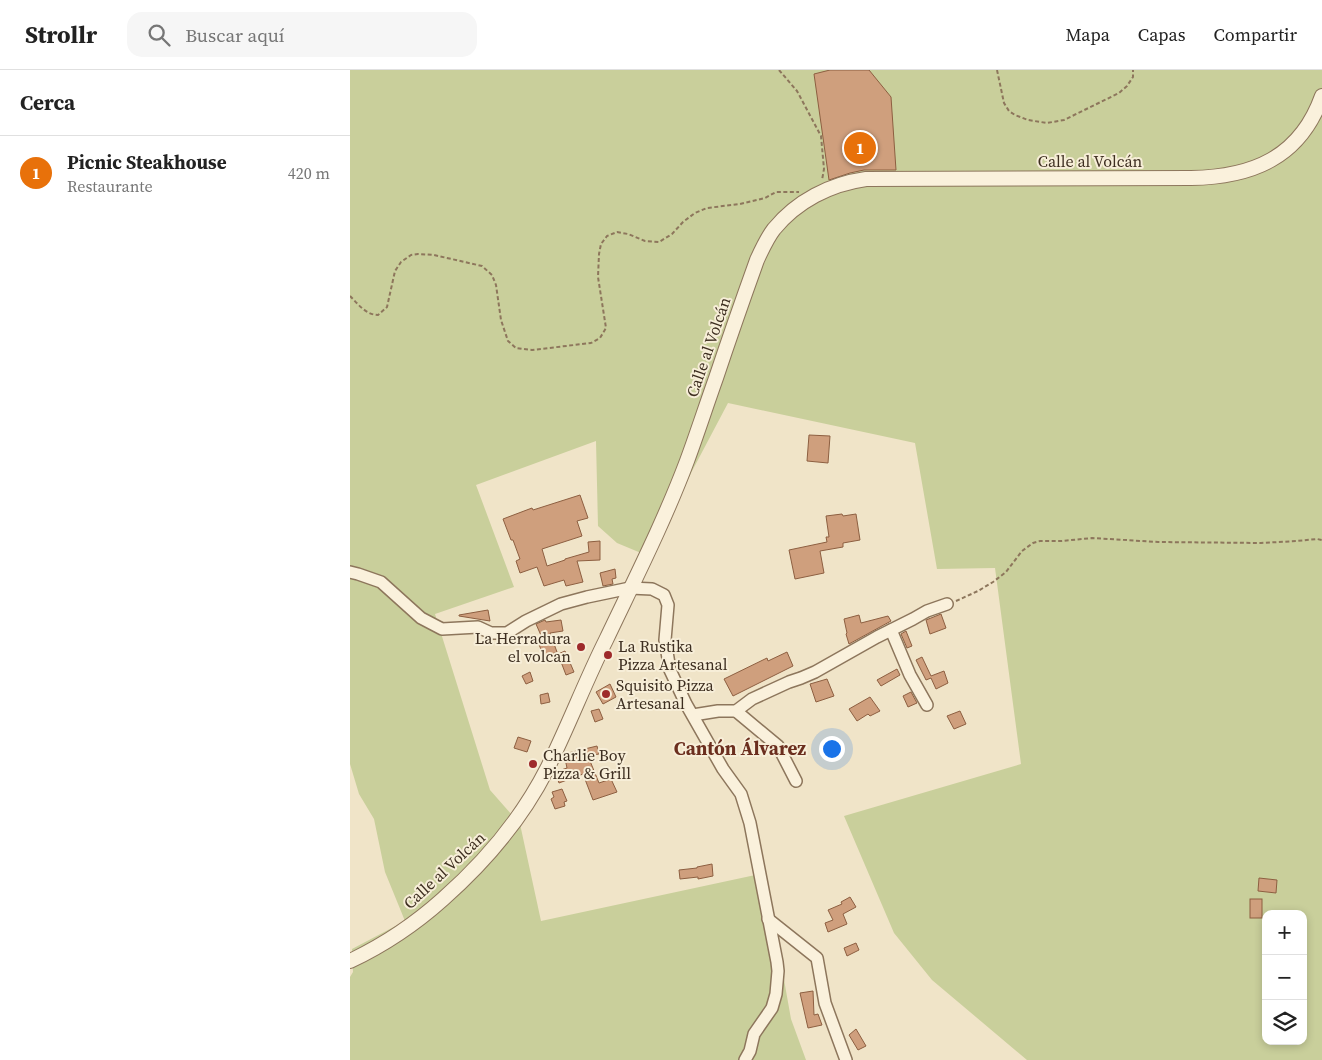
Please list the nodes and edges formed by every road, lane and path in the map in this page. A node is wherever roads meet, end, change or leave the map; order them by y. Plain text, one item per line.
1 (780, 70) edge
2 (997, 70) edge
3 (1133, 70) edge
4 (1322, 96) edge
5 (799, 192) dead end
6 (820, 192) junction
7 (350, 296) edge
8 (1322, 540) edge
9 (350, 572) edge
10 (630, 588) junction
11 (947, 604) joint
12 (891, 630) junction
13 (927, 705) dead end
14 (736, 711) junction
15 (692, 715) junction
16 (796, 781) dead end
17 (768, 919) junction
18 (350, 961) edge
19 (745, 1060) edge
20 (846, 1060) edge

1 - 6 path
2 - 3 path
4 - 6 street, Calle al Volcán
5 - 7 path
6 - 10 street, Calle al Volcán
8 - 11 path
9 - 10 street
10 - 15 street
10 - 18 street, Calle al Volcán
11 - 12 street
12 - 13 street
12 - 14 street
14 - 15 street
14 - 16 street
15 - 17 street
17 - 19 street
17 - 20 street

